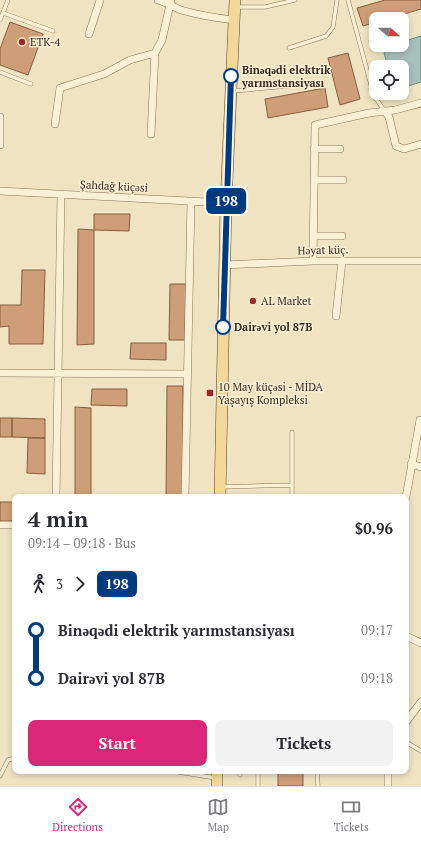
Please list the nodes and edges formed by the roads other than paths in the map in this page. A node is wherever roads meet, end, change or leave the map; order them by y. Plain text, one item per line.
1 (8, 0) edge
2 (100, 0) edge
3 (158, 0) edge
4 (295, 0) edge
5 (337, 0) edge
6 (348, 0) edge
7 (171, 2) edge
8 (235, 3) edge
9 (3, 13) junction
10 (0, 20) edge
11 (234, 20) junction
12 (53, 30) dead end
13 (89, 34) dead end
14 (289, 48) dead end
15 (155, 53) junction
16 (0, 72) edge
17 (31, 84) dead end
18 (298, 85) dead end
19 (230, 91) junction
20 (421, 103) edge
21 (385, 111) junction
22 (0, 117) edge
23 (55, 124) dead end
24 (151, 134) dead end
25 (421, 144) edge
26 (0, 145) edge
27 (340, 149) dead end
28 (314, 150) junction
29 (314, 180) junction
30 (343, 180) dead end
31 (0, 191) edge
32 (61, 194) junction
33 (191, 201) junction
34 (226, 203) junction
35 (314, 236) junction
36 (342, 236) dead end
37 (313, 261) junction
38 (342, 261) junction
39 (421, 261) edge
40 (224, 265) junction
41 (336, 316) dead end
42 (0, 373) edge
43 (57, 373) junction
44 (187, 374) junction
45 (420, 420) edge
46 (292, 432) dead end
47 (411, 464) junction
48 (421, 467) edge
49 (292, 485) junction
50 (220, 492) edge
51 (56, 494) edge
52 (185, 494) edge
53 (292, 494) edge
54 (406, 494) edge
55 (0, 525) edge
56 (12, 525) edge
57 (409, 637) edge
58 (421, 643) edge
59 (421, 702) edge
60 (409, 718) edge
61 (409, 744) edge
62 (421, 751) edge
63 (12, 759) edge
64 (191, 774) edge
65 (258, 774) edge
66 (317, 774) edge
67 (388, 774) edge
68 (0, 776) edge
69 (217, 778) edge
70 (258, 786) edge
71 (318, 786) edge
72 (388, 786) edge

1 - 9 lane
2 - 13 street
3 - 7 street
4 - 8 lane
5 - 14 lane
6 - 21 lane
7 - 11 street
7 - 15 street
8 - 11 main road
9 - 10 lane
9 - 12 lane
11 - 19 main road
15 - 23 street
15 - 24 street
16 - 17 lane
18 - 19 lane
19 - 34 main road
20 - 21 street
21 - 25 street
21 - 28 street
22 - 26 street
27 - 28 street
28 - 29 street
29 - 30 street
29 - 35 street
31 - 32 street, Şahdağ küçəsi
32 - 33 street, Şahdağ küçəsi
32 - 43 street
33 - 34 street, Şahdağ küçəsi
33 - 44 street
34 - 40 main road
35 - 36 street
35 - 37 street
37 - 38 street, Həyat küç.
37 - 40 street, Həyat küç.
38 - 39 street, Həyat küç.
38 - 41 street
40 - 50 main road
42 - 43 street
43 - 44 street
43 - 51 street
44 - 52 street
45 - 47 street
46 - 49 lane
47 - 48 street
47 - 54 street
49 - 50 lane
49 - 53 lane
55 - 56 street
57 - 58 street
59 - 60 street
61 - 62 lane
63 - 68 lane
64 - 69 lane
65 - 70 lane
66 - 71 lane
67 - 72 street

